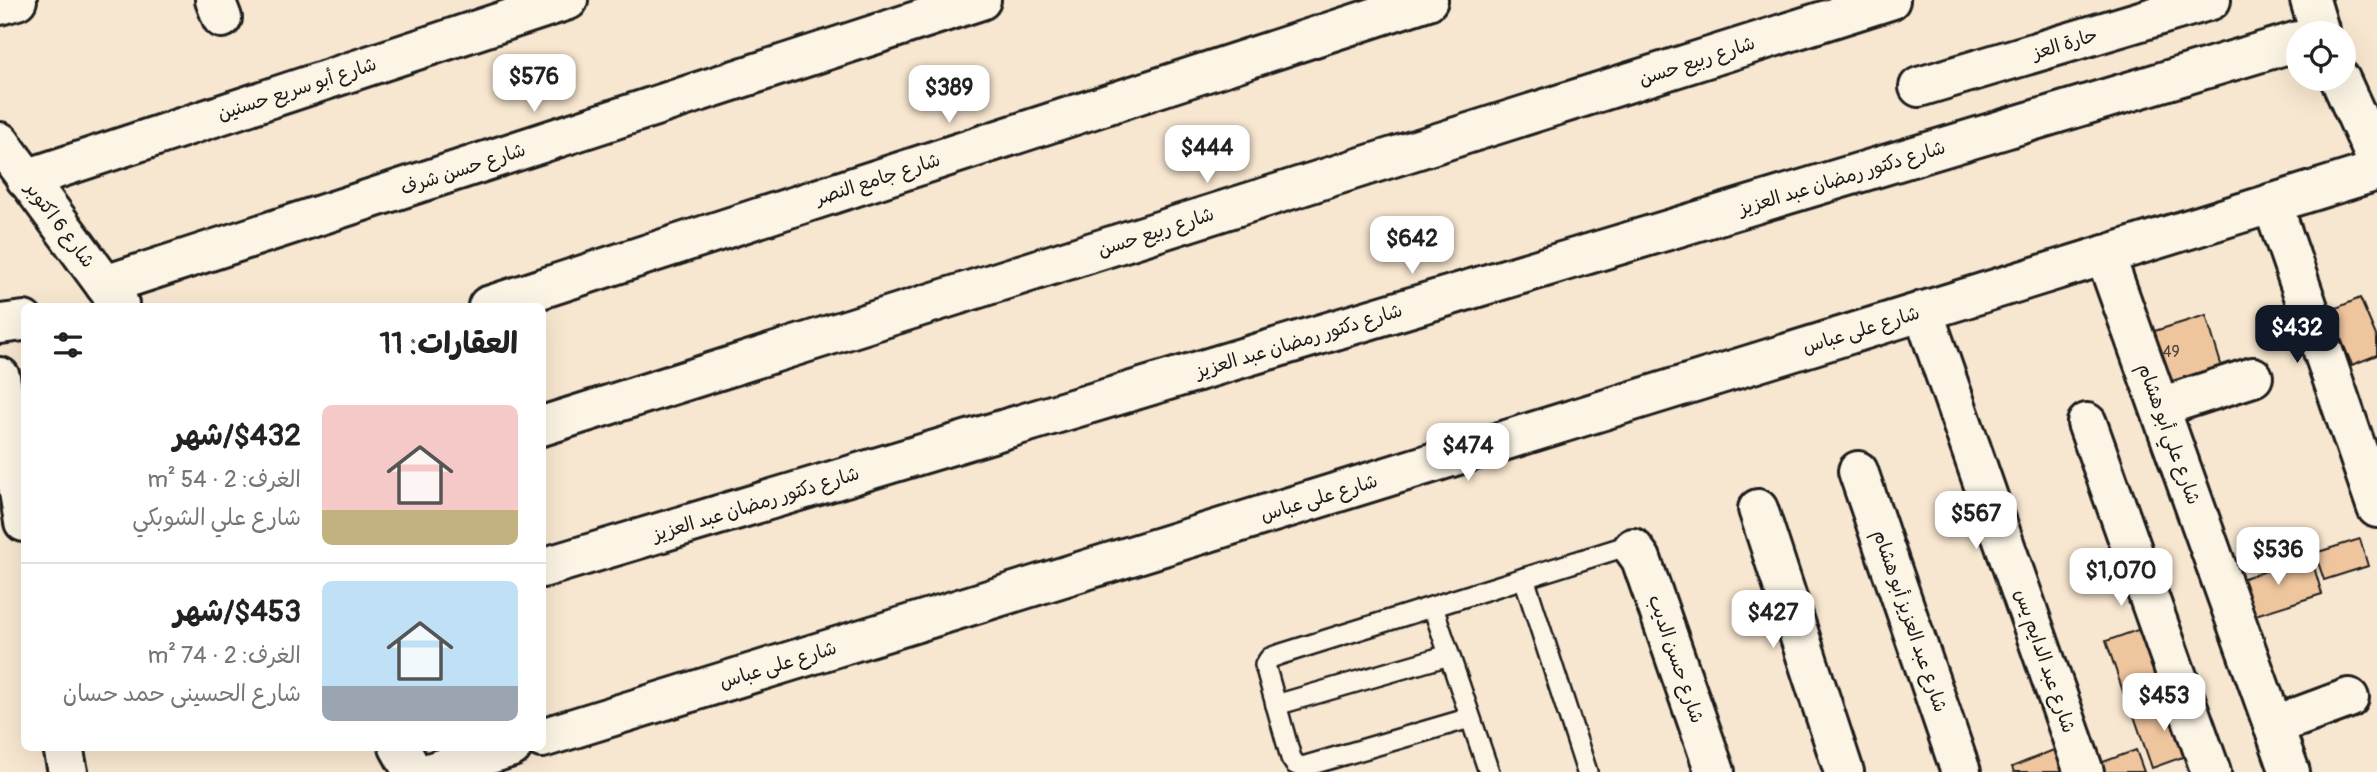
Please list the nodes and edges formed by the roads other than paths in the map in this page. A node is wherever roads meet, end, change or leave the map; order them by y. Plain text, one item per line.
1 (17, 0) edge
2 (569, 0) edge
3 (981, 0) edge
4 (1428, 0) edge
5 (1890, 0) edge
6 (2211, 0) edge
7 (2310, 0) edge
8 (0, 5) edge
9 (2316, 21) edge
10 (2286, 45) edge
11 (1919, 87) dead end
12 (2345, 91) edge
13 (0, 142) edge
14 (2377, 161) edge
15 (2377, 171) edge
16 (26, 179) junction
17 (2272, 204) junction
18 (2105, 255) junction
19 (113, 296) edge
20 (497, 303) edge
21 (1923, 311) junction
22 (21, 321) edge
23 (0, 324) edge
24 (0, 377) edge
25 (2253, 377) dead end
26 (2160, 407) junction
27 (2088, 424) dead end
28 (546, 425) edge
29 (1858, 471) dead end
30 (21, 504) edge
31 (2377, 508) edge
32 (1758, 509) dead end
33 (1633, 548) joint
34 (546, 567) edge
35 (1524, 578) junction
36 (1433, 607) junction
37 (1449, 655) junction
38 (2349, 698) dead end
39 (1276, 705) junction
40 (1470, 718) junction
41 (2273, 726) junction
42 (546, 737) edge
43 (64, 751) edge
44 (402, 751) edge
45 (499, 751) edge
46 (68, 772) edge
47 (413, 772) edge
48 (432, 772) edge
49 (1489, 772) edge
50 (1587, 772) edge
51 (1715, 772) edge
52 (1844, 772) edge
53 (1961, 772) edge
54 (2084, 772) edge
55 (2211, 772) edge
56 (2290, 772) edge

1 - 8 street
2 - 16 street, شارع أبو سريع حسنين
3 - 19 street, شارع حسن شرف
4 - 20 street, شارع جامع النصر
5 - 28 street, شارع ربيع حسن
6 - 11 street, حارة العز
7 - 9 street
10 - 34 street, شارع دكتور رمضان عبد العزيز
12 - 14 street
13 - 16 street, شارع 6 اكتوبر
15 - 17 street, شارع على عباس
16 - 19 street, شارع 6 اكتوبر
17 - 18 street, شارع على عباس
17 - 31 street
18 - 21 street, شارع على عباس
18 - 26 street, شارع علي أبو هشام
21 - 42 street, شارع على عباس
21 - 54 street, شارع عبد الدايم يس
22 - 23 street
24 - 30 street
25 - 26 street
26 - 41 street, شارع علي أبو هشام
27 - 55 street
29 - 53 street, شارع عبد العزيز أبو هشام
32 - 52 street
33 - 35 lane
33 - 51 street, شارع حسن الديب
35 - 36 lane
35 - 50 lane
36 - 37 lane
36 - 39 lane
37 - 39 lane
37 - 40 lane
38 - 41 street
39 - 40 lane
40 - 49 lane
41 - 56 street, شارع علي أبو هشام
43 - 46 street
44 - 47 street
45 - 48 street

